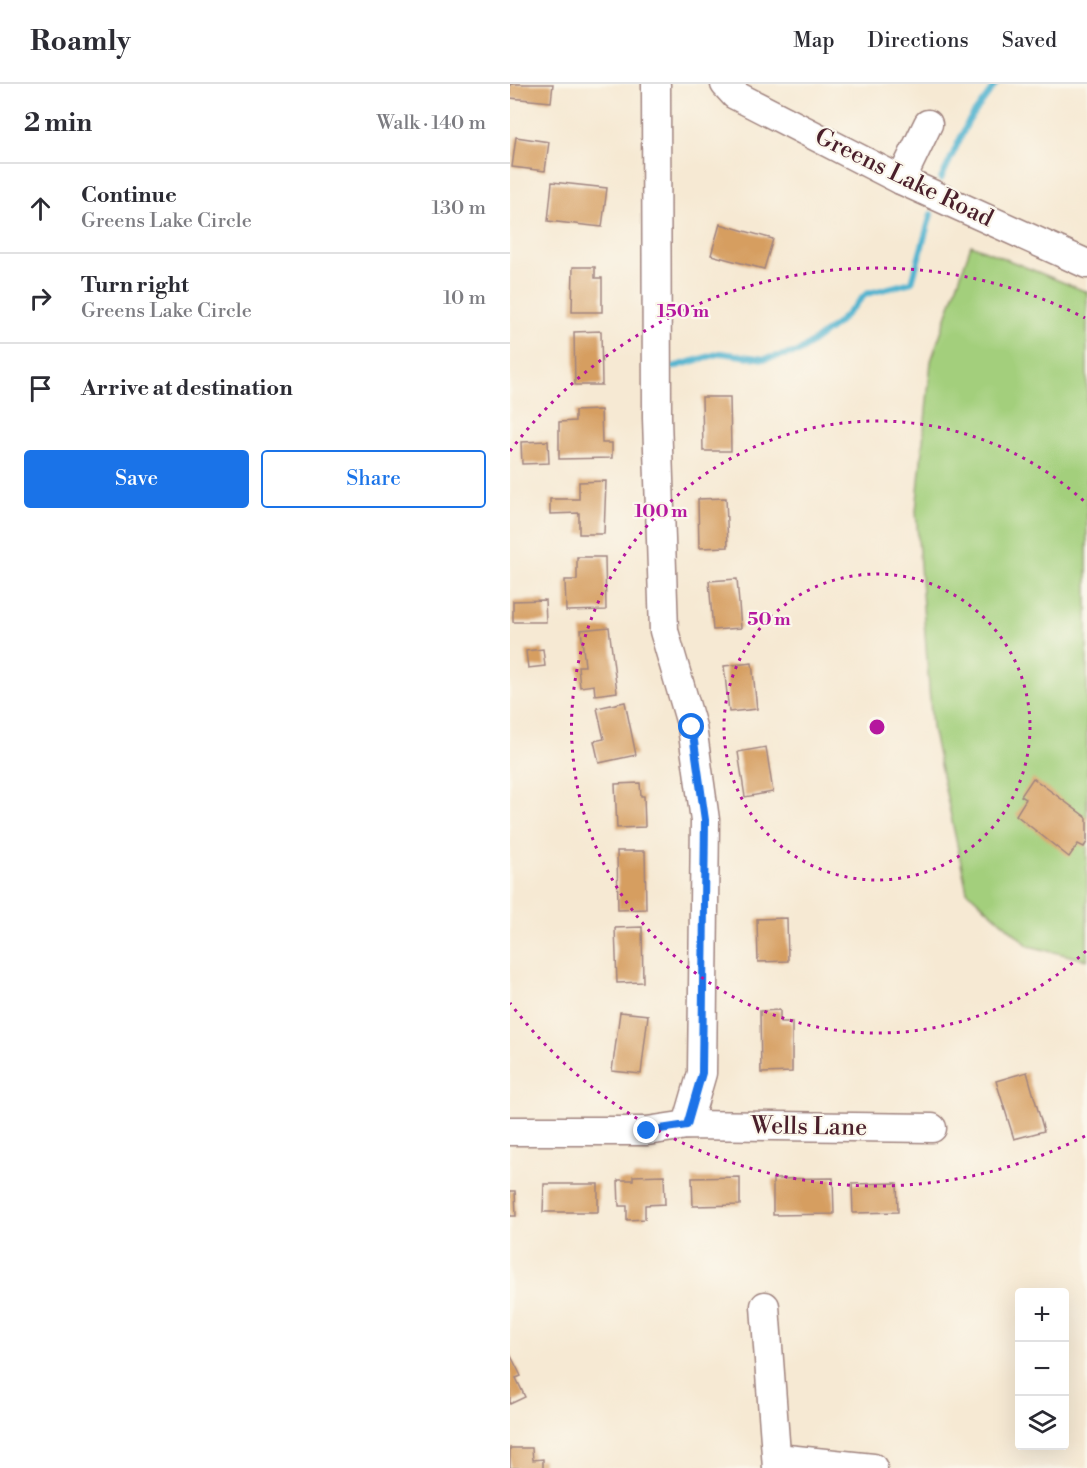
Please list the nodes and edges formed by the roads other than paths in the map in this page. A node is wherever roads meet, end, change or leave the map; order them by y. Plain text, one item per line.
1 (656, 84) edge
2 (725, 84) edge
3 (928, 124) dead end
4 (901, 180) junction
5 (1087, 264) edge
6 (687, 1125) junction
7 (932, 1128) dead end
8 (510, 1131) edge
9 (765, 1306) dead end
10 (777, 1463) edge
11 (873, 1468) edge

1 - 6 street
2 - 4 street, Greens Lake Road
3 - 4 street
4 - 5 street, Greens Lake Road
6 - 7 street, Wells Lane
6 - 8 street, Wells Lane
9 - 10 street
10 - 11 street

